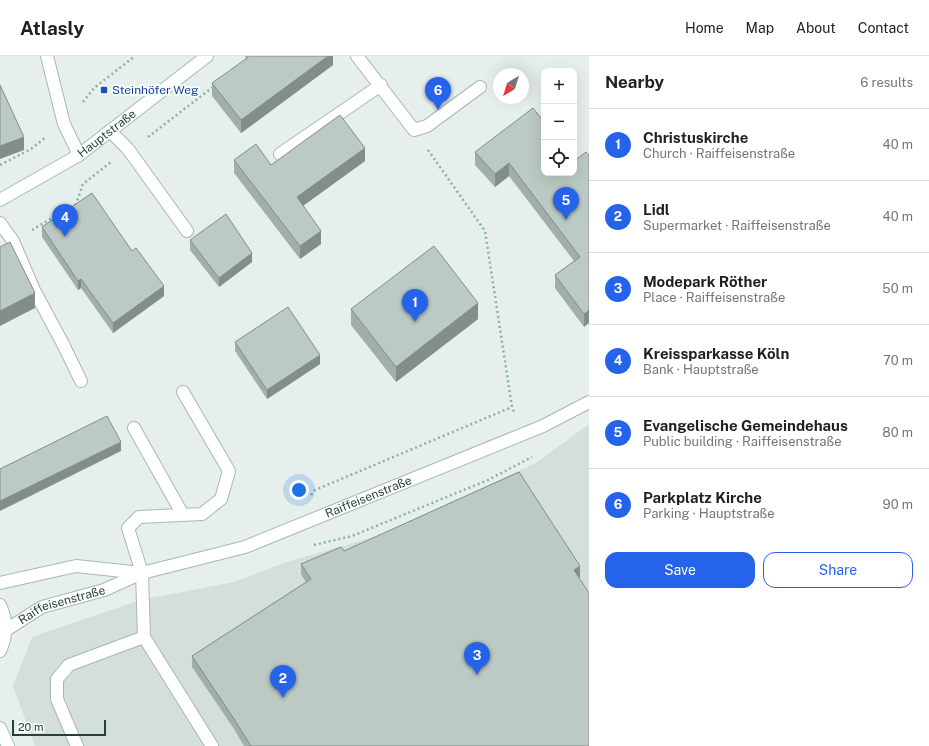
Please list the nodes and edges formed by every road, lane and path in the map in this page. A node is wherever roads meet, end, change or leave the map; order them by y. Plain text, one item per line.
1 (47, 56) edge
2 (207, 56) edge
3 (246, 56) edge
4 (253, 56) edge
5 (357, 56) edge
6 (380, 85) junction
7 (480, 87) dead end
8 (414, 130) junction
9 (110, 131) junction
10 (280, 154) dead end
11 (79, 155) junction
12 (0, 200) edge
13 (0, 223) edge
14 (187, 231) dead end
15 (81, 381) dead end
16 (183, 392) dead end
17 (589, 402) edge
18 (512, 407) junction
19 (134, 428) dead end
20 (525, 433) junction
21 (310, 496) dead end
22 (183, 515) junction
23 (142, 573) junction
24 (0, 583) edge
25 (0, 605) edge
26 (6, 630) junction
27 (144, 636) junction
28 (0, 651) edge
29 (0, 728) edge
30 (8, 746) edge
31 (77, 746) edge
32 (212, 746) edge

1 - 11 street
2 - 9 street, Hauptstraße
3 - 4 path
5 - 6 street
6 - 8 street
6 - 10 street
7 - 8 street
8 - 18 path
9 - 11 street, Hauptstraße
9 - 14 street
11 - 12 street, Hauptstraße
13 - 15 street
16 - 22 street
17 - 20 street, Raiffeisenstraße
18 - 20 path
18 - 21 path
19 - 22 street
20 - 23 street, Raiffeisenstraße
22 - 23 street
23 - 24 street, Raiffeisenstraße
23 - 26 street, Raiffeisenstraße
23 - 27 street
25 - 26 street
26 - 28 street
27 - 31 street
27 - 32 street
29 - 30 street

